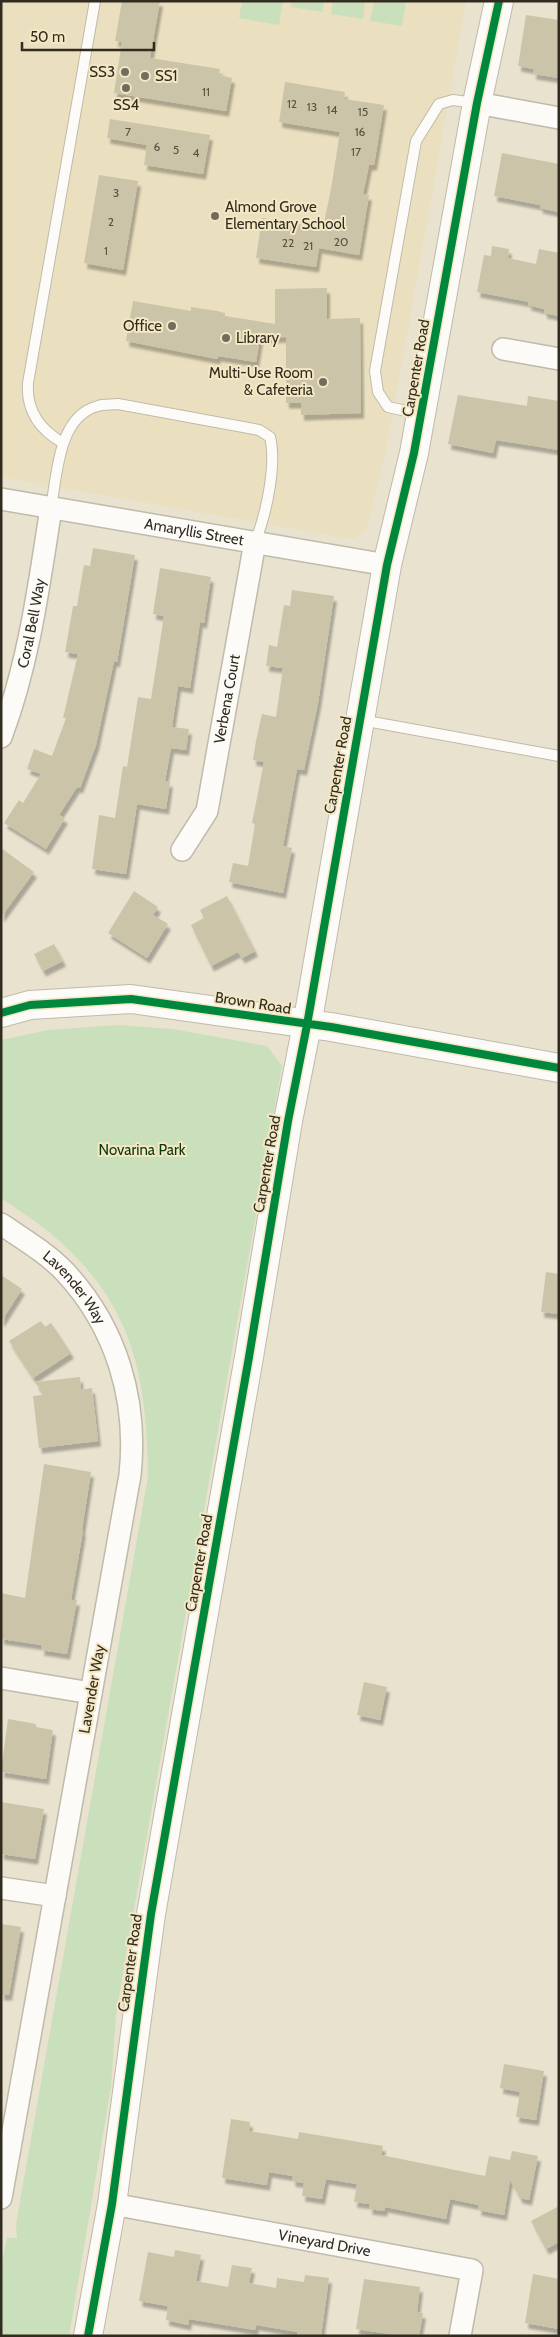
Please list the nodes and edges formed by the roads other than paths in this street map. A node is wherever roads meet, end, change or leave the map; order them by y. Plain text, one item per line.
1 (95, 1) edge
2 (499, 1) edge
3 (477, 103) junction
4 (559, 118) edge
5 (503, 349) dead end
6 (559, 359) edge
7 (422, 415) junction
8 (63, 443) junction
9 (1, 499) edge
10 (51, 508) junction
11 (255, 542) junction
12 (387, 565) junction
13 (360, 720) junction
14 (1, 737) edge
15 (559, 756) edge
16 (182, 850) dead end
17 (1, 1013) edge
18 (307, 1024) junction
19 (559, 1068) edge
20 (1, 1224) edge
21 (1, 1678) edge
22 (91, 1693) junction
23 (1, 1888) edge
24 (55, 1896) junction
25 (9, 2109) edge
26 (1, 2198) edge
27 (112, 2204) junction
28 (88, 2336) edge
29 (460, 2336) edge

1 - 8 lane
2 - 3 street, Carpenter Road
3 - 4 street
3 - 7 street, Carpenter Road
3 - 7 lane
5 - 6 street
7 - 12 street, Carpenter Road
8 - 10 lane
8 - 11 lane
9 - 10 street, Amaryllis Street
10 - 11 street, Amaryllis Street
10 - 14 street, Coral Bell Way
11 - 12 street, Amaryllis Street
11 - 16 street, Verbena Court
12 - 13 street, Carpenter Road
13 - 15 lane
13 - 18 street, Carpenter Road
17 - 18 street, Brown Road
18 - 19 street, Brown Road
18 - 27 street, Carpenter Road
20 - 22 street, Lavender Way
21 - 22 street
22 - 24 street, Lavender Way
23 - 24 street
24 - 25 street, Lavender Way
25 - 26 street, Lavender Way
27 - 28 street, Carpenter Road
27 - 29 street, Vineyard Drive

